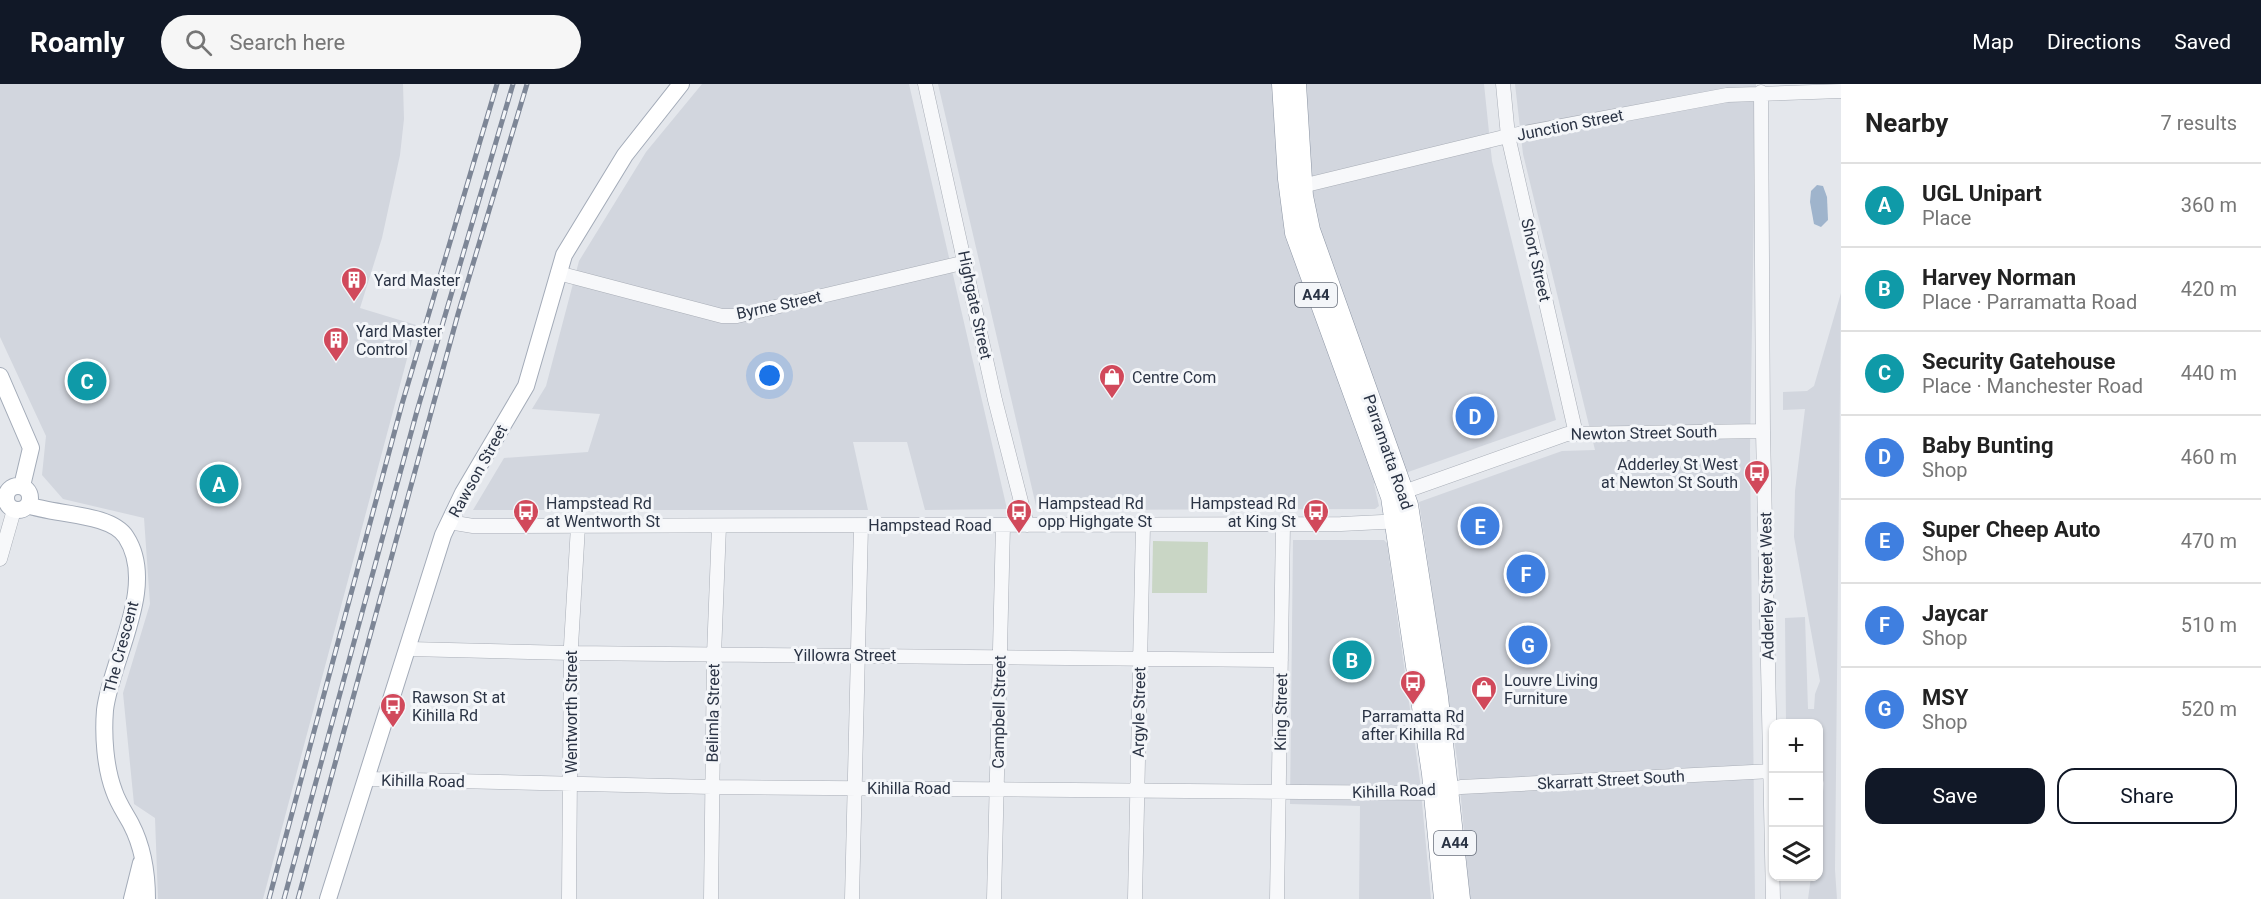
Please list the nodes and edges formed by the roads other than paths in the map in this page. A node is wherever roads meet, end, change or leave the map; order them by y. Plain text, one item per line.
1 (681, 84) edge
2 (925, 84) edge
3 (1282, 84) edge
4 (1296, 84) edge
5 (1503, 84) edge
6 (1841, 91) edge
7 (1761, 92) junction
8 (1508, 136) junction
9 (1302, 186) junction
10 (966, 262) junction
11 (558, 273) junction
12 (0, 376) edge
13 (1763, 431) junction
14 (1576, 435) junction
15 (1397, 494) junction
16 (12, 502) edge
17 (1403, 521) junction
18 (449, 522) junction
19 (1283, 524) junction
20 (1003, 525) junction
21 (1027, 525) junction
22 (1143, 525) junction
23 (578, 526) junction
24 (719, 526) junction
25 (861, 526) junction
26 (0, 559) edge
27 (409, 649) junction
28 (571, 653) junction
29 (714, 655) junction
30 (858, 655) junction
31 (1000, 657) junction
32 (1140, 659) junction
33 (1281, 660) junction
34 (1771, 719) edge
35 (1769, 771) edge
36 (1772, 773) edge
37 (367, 779) junction
38 (570, 785) junction
39 (712, 787) junction
40 (854, 788) junction
41 (998, 788) junction
42 (1138, 790) junction
43 (1442, 791) junction
44 (1280, 793) junction
45 (142, 857) junction
46 (331, 895) edge
47 (132, 899) edge
48 (147, 899) edge
49 (569, 899) edge
50 (711, 899) edge
51 (852, 899) edge
52 (994, 899) edge
53 (1135, 899) edge
54 (1277, 899) edge
55 (1444, 899) edge
56 (1460, 899) edge
57 (1773, 899) edge

1 - 11 main road, Rawson Street
2 - 10 street, Highgate Street
3 - 15 highway, Parramatta Road / A44
4 - 9 highway, Parramatta Road / A44
5 - 8 street, Short Street
6 - 7 street, Junction Street
7 - 8 street, Junction Street
7 - 13 street, Adderley Street West
8 - 9 street, Junction Street
8 - 14 street, Short Street
9 - 15 highway, Parramatta Road / A44
10 - 11 street, Byrne Street
10 - 21 street, Highgate Street
11 - 18 main road, Rawson Street
12 - 16 main road
13 - 14 street, Newton Street South
13 - 34 street, Adderley Street West
14 - 15 street, Newton Street South
15 - 17 highway, Parramatta Road / A44
16 - 26 street
16 - 45 main road, The Crescent
17 - 19 street, Hampstead Road
17 - 43 highway, Parramatta Road / A44
18 - 23 street, Hampstead Road
18 - 27 main road, Rawson Street
19 - 22 street, Hampstead Road
19 - 33 street, King Street
20 - 21 street, Hampstead Road
20 - 25 street, Hampstead Road
20 - 31 street, Campbell Street
21 - 22 street, Hampstead Road
22 - 32 street, Argyle Street
23 - 24 street, Hampstead Road
23 - 28 street, Wentworth Street
24 - 25 street, Hampstead Road
24 - 29 street, Belimla Street
25 - 30 street
27 - 28 street, Yillowra Street
27 - 37 main road, Rawson Street
28 - 29 street, Yillowra Street
28 - 38 street, Wentworth Street
29 - 30 street, Yillowra Street
29 - 39 street, Belimla Street
30 - 31 street, Yillowra Street
30 - 40 street
31 - 32 street, Yillowra Street
31 - 41 street, Campbell Street
32 - 33 street, Yillowra Street
32 - 42 street, Argyle Street
33 - 44 street, King Street
35 - 43 street, Skarratt Street South
36 - 57 street, Adderley Street West
37 - 38 street, Kihilla Road
37 - 46 main road, Rawson Street
38 - 39 street, Kihilla Road
38 - 49 street, Wentworth Street
39 - 40 street, Kihilla Road
39 - 50 street, Belimla Street
40 - 41 street, Kihilla Road
40 - 51 street
41 - 42 street, Kihilla Road
41 - 52 street, Campbell Street
42 - 44 street, Kihilla Road
42 - 53 street, Argyle Street
43 - 44 street, Kihilla Road
43 - 55 highway, Parramatta Road / A44
43 - 56 highway, Parramatta Road / A44
44 - 54 street, King Street
45 - 47 main road
45 - 48 main road

